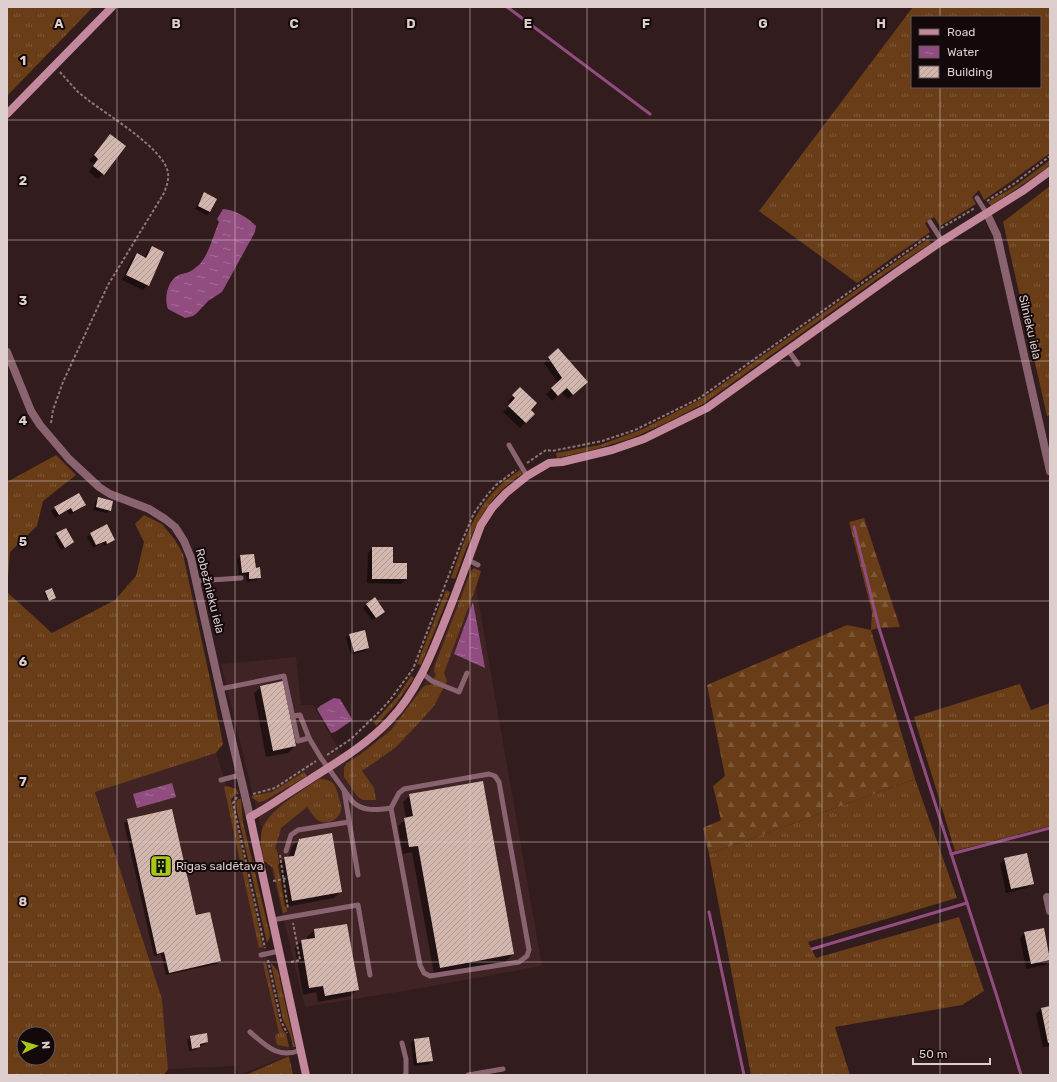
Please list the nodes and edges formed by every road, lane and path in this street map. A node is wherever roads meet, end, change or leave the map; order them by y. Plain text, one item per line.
1 (112, 7) edge
2 (54, 66) junction
3 (7, 114) edge
4 (1050, 156) edge
5 (1050, 171) edge
6 (977, 198) dead end
7 (980, 205) junction
8 (987, 214) junction
9 (930, 222) dead end
10 (936, 232) junction
11 (942, 241) junction
12 (788, 350) junction
13 (7, 352) edge
14 (798, 364) dead end
15 (50, 437) junction
16 (509, 445) dead end
17 (521, 466) junction
18 (1050, 471) edge
19 (527, 476) junction
20 (468, 560) junction
21 (478, 565) dead end
22 (241, 578) dead end
23 (196, 581) junction
24 (422, 673) junction
25 (467, 673) dead end
26 (220, 689) junction
27 (293, 716) junction
28 (309, 738) junction
29 (321, 758) junction
30 (329, 767) junction
31 (240, 775) junction
32 (221, 780) dead end
33 (343, 789) junction
34 (254, 793) dead end
35 (238, 797) dead end
36 (391, 808) junction
37 (250, 817) junction
38 (349, 822) junction
39 (286, 851) dead end
40 (358, 875) dead end
41 (288, 878) dead end
42 (264, 883) junction
43 (1050, 898) edge
44 (1050, 911) edge
45 (272, 920) junction
46 (279, 951) junction
47 (264, 955) junction
48 (370, 975) dead end
49 (250, 1032) dead end
50 (287, 1034) dead end
51 (402, 1043) dead end
52 (301, 1050) junction
53 (503, 1069) dead end
54 (306, 1075) edge
55 (405, 1075) edge
56 (468, 1075) edge

1 - 2 street
2 - 3 street
2 - 15 path
4 - 7 path
5 - 8 street
6 - 7 lane
7 - 8 lane
7 - 10 path
8 - 11 street
8 - 18 street, Silnieku iela
9 - 10 lane
10 - 11 lane
10 - 17 path
11 - 12 street
12 - 14 lane
12 - 19 street
13 - 15 street, Robežnieku iela
15 - 23 street, Robežnieku iela
16 - 17 lane
17 - 19 lane
17 - 29 path
19 - 20 street
20 - 21 lane
20 - 24 street
22 - 23 lane
23 - 26 street, Robežnieku iela
24 - 25 lane
24 - 30 street
26 - 27 lane
26 - 31 street, Robežnieku iela
27 - 28 lane
27 - 28 lane
28 - 29 lane
29 - 30 lane
29 - 34 path
30 - 33 lane
30 - 37 street
31 - 32 lane
31 - 37 street, Robežnieku iela
33 - 36 lane
33 - 38 lane
35 - 47 path
36 - 36 lane
37 - 42 street
38 - 39 lane
38 - 40 lane
41 - 42 path
42 - 45 street
43 - 44 street
45 - 46 street
45 - 48 lane
46 - 47 lane
46 - 52 street
47 - 50 path
49 - 52 lane
51 - 55 lane
52 - 54 street
53 - 56 lane

